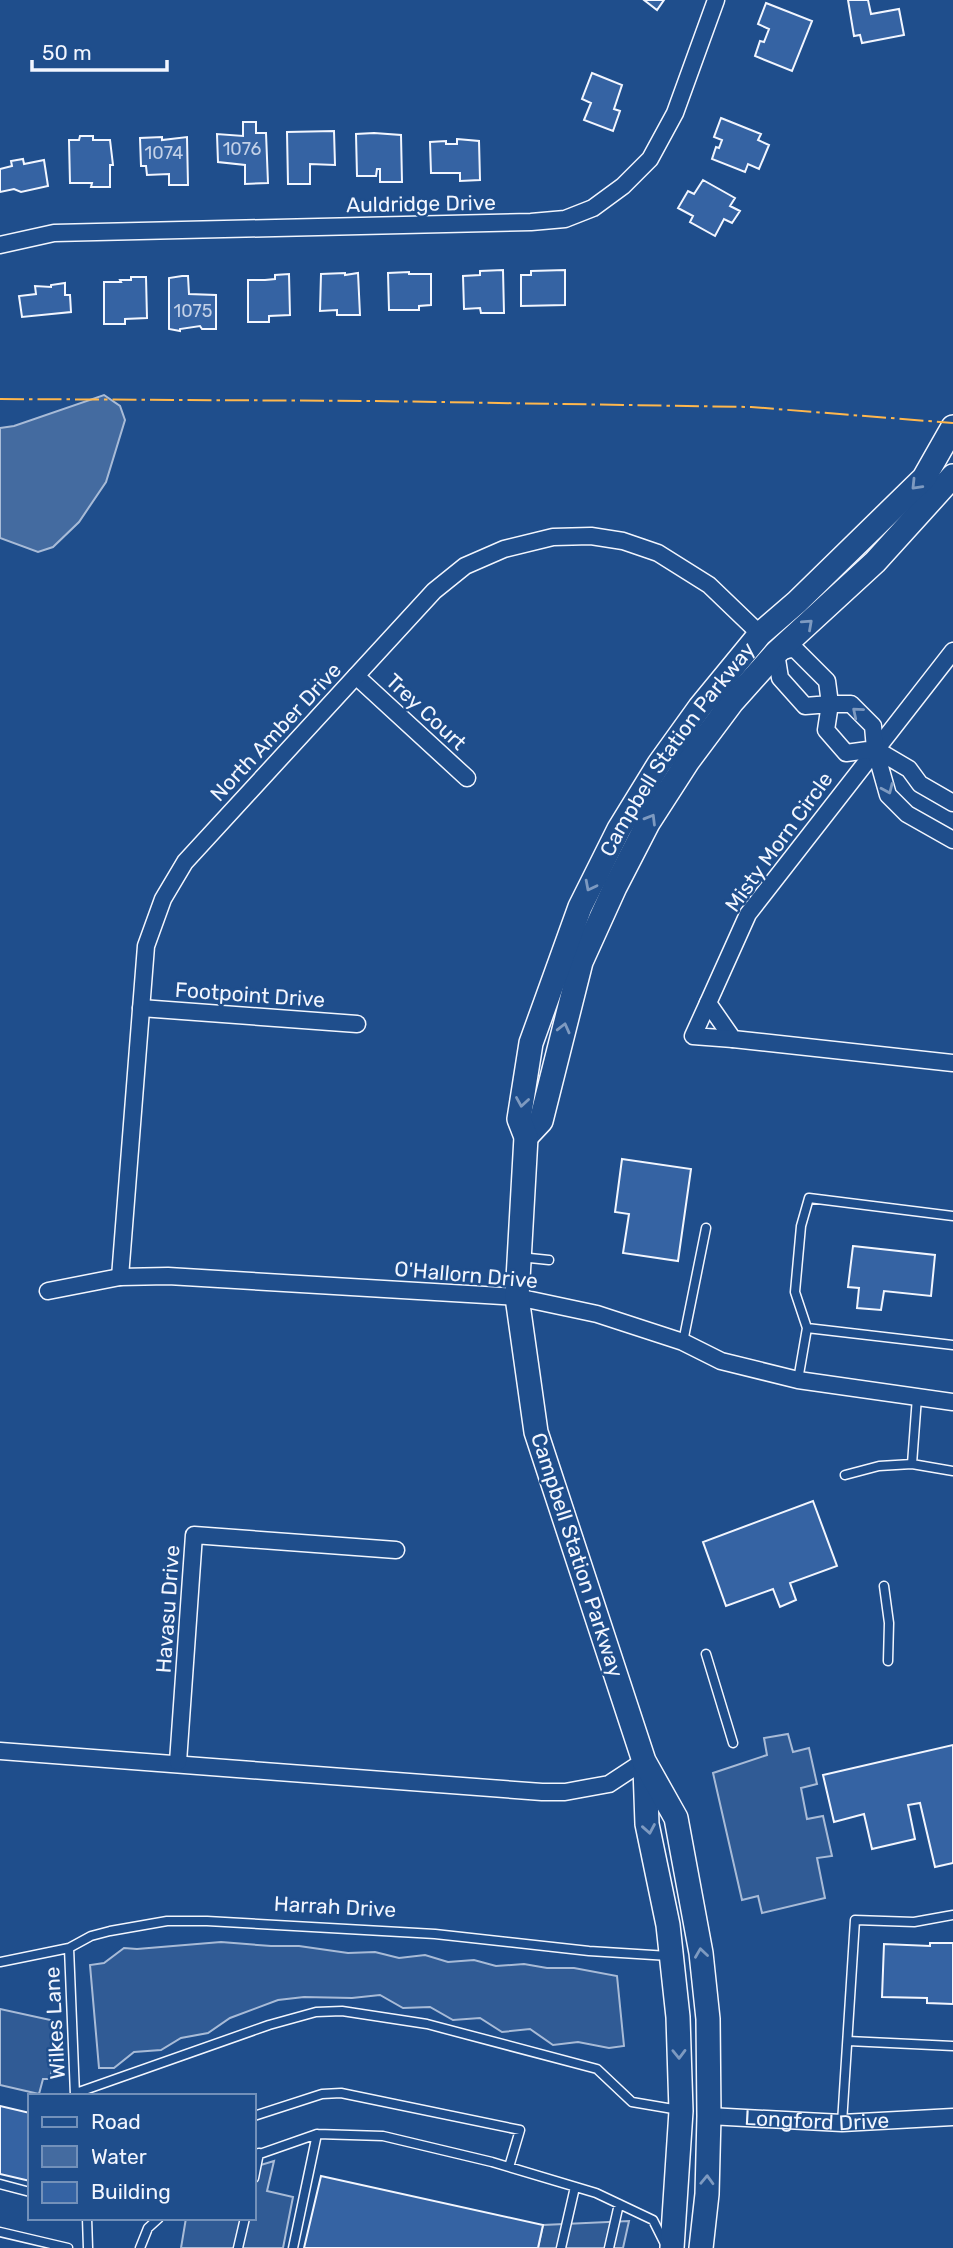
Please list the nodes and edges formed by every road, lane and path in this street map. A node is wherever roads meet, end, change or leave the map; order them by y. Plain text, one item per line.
1 (716, 0) edge
2 (0, 245) edge
3 (953, 427) edge
4 (953, 476) edge
5 (760, 634) junction
6 (953, 651) edge
7 (776, 653) junction
8 (356, 676) junction
9 (830, 704) junction
10 (874, 749) junction
11 (467, 778) dead end
12 (953, 803) edge
13 (953, 840) edge
14 (708, 1003) junction
15 (141, 1008) junction
16 (357, 1024) dead end
17 (733, 1039) junction
18 (953, 1063) edge
19 (526, 1137) junction
20 (953, 1216) edge
21 (705, 1228) dead end
22 (519, 1257) junction
23 (549, 1260) dead end
24 (120, 1277) junction
25 (48, 1291) dead end
26 (517, 1297) junction
27 (807, 1328) junction
28 (683, 1342) junction
29 (953, 1345) edge
30 (798, 1380) junction
31 (917, 1397) junction
32 (953, 1402) edge
33 (912, 1464) junction
34 (953, 1471) edge
35 (845, 1475) dead end
36 (396, 1550) dead end
37 (884, 1586) dead end
38 (706, 1654) dead end
39 (888, 1661) dead end
40 (733, 1743) dead end
41 (0, 1751) edge
42 (644, 1761) junction
43 (178, 1762) junction
44 (953, 1915) edge
45 (69, 1948) junction
46 (672, 1956) junction
47 (0, 1962) edge
48 (848, 2041) junction
49 (953, 2046) edge
50 (75, 2094) edge
51 (681, 2111) junction
52 (256, 2115) edge
53 (709, 2116) junction
54 (953, 2117) edge
55 (842, 2123) junction
56 (317, 2134) junction
57 (257, 2154) edge
58 (509, 2167) junction
59 (0, 2185) edge
60 (575, 2187) junction
61 (28, 2192) edge
62 (619, 2204) junction
63 (87, 2220) edge
64 (157, 2220) edge
65 (245, 2220) edge
66 (0, 2232) edge
67 (68, 2248) edge
68 (88, 2248) edge
69 (140, 2248) edge
70 (239, 2248) edge
71 (293, 2248) edge
72 (561, 2248) edge
73 (609, 2248) edge
74 (670, 2248) edge
75 (701, 2248) edge

1 - 2 street, Auldridge Drive
3 -> 5 street, Campbell Station Parkway
7 -> 4 street, Campbell Station Parkway
5 - 7 street
5 - 8 street, North Amber Drive
5 -> 19 street, Campbell Station Parkway
6 - 10 street, Misty Morn Circle
7 - 9 street
7 - 9 street
19 -> 7 street, Campbell Station Parkway
8 - 11 street, Trey Court
8 - 15 street, North Amber Drive
10 -> 9 street
9 - 10 street
10 - 12 street
10 -> 13 street
10 - 14 street, Misty Morn Circle
14 - 17 street
14 - 17 street, Misty Morn Circle
15 - 16 street, Footpoint Drive
15 - 24 street, North Amber Drive
17 - 18 street, Misty Morn Circle
19 - 22 street, Campbell Station Parkway
20 - 27 lane
21 - 28 lane
22 - 23 lane
22 - 26 street, Campbell Station Parkway
24 - 25 street, O'Hallorn Drive
24 - 26 street, O'Hallorn Drive
26 - 28 street, O'Hallorn Drive
26 - 42 street, Campbell Station Parkway
27 - 29 lane
27 - 30 lane
28 - 30 street, O'Hallorn Drive
30 - 31 street, O'Hallorn Drive
31 - 32 street, O'Hallorn Drive
31 - 33 lane
33 - 34 lane
33 - 35 lane
36 - 43 street, Havasu Drive
37 - 39 lane
38 - 40 lane
41 - 43 street
42 - 43 street
42 -> 46 street, Campbell Station Parkway
53 -> 42 street, Campbell Station Parkway
44 - 48 lane
45 - 46 lane, Harrah Drive
45 - 47 lane, Harrah Drive
45 - 50 lane, Wilkes Lane
46 -> 51 street, Campbell Station Parkway
48 - 49 lane
48 - 55 lane
50 - 51 lane
51 - 53 street, Longford Drive
51 - 74 street, Campbell Station Parkway
52 - 58 lane
53 - 55 street, Longford Drive
75 -> 53 street, Campbell Station Parkway
54 - 55 street, Longford Drive
56 - 57 lane
56 - 58 lane
56 - 71 lane
58 - 60 lane
59 - 61 lane
60 - 62 lane
60 - 72 lane
62 - 73 lane
62 - 74 lane
63 - 68 lane
64 - 69 lane
65 - 70 lane
66 - 67 lane

